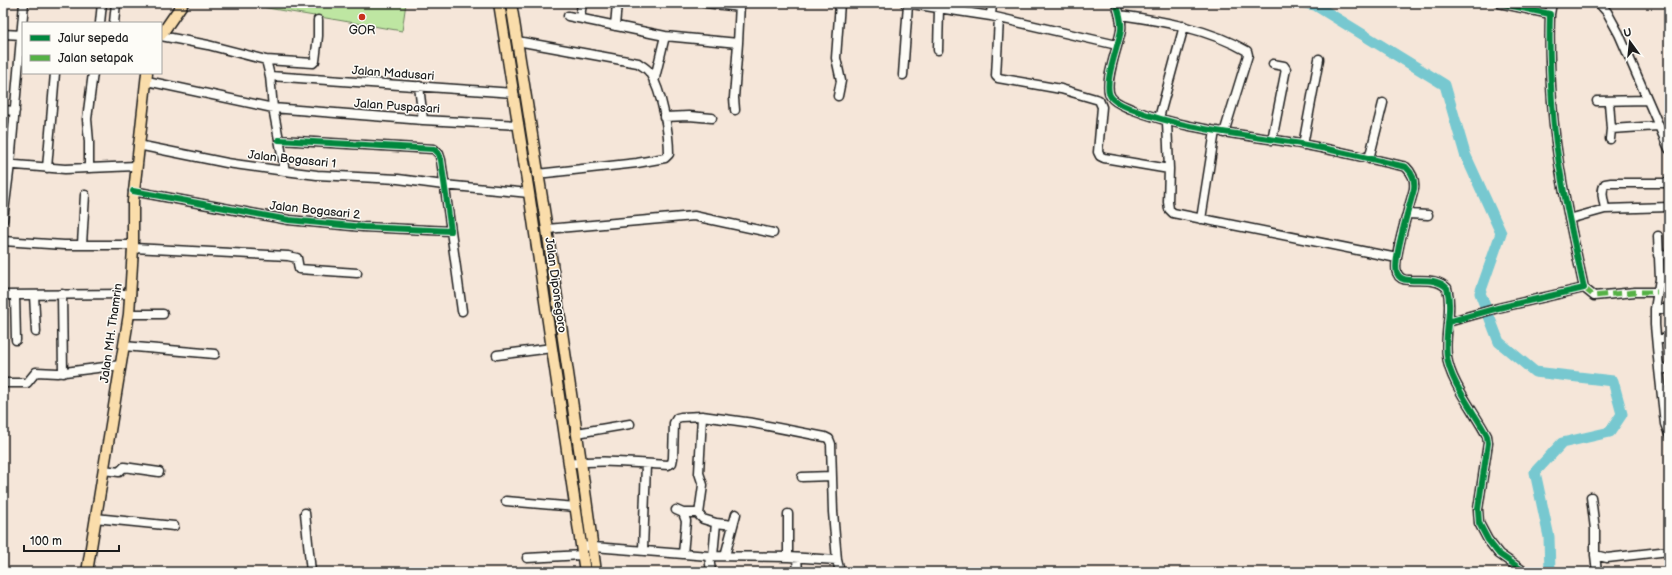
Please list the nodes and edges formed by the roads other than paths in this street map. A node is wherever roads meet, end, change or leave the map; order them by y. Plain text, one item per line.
1 (24, 3) edge
2 (102, 3) edge
3 (116, 3) edge
4 (182, 3) edge
5 (499, 3) edge
6 (511, 3) edge
7 (582, 3) edge
8 (617, 3) edge
9 (706, 3) edge
10 (840, 3) edge
11 (907, 3) edge
12 (992, 3) edge
13 (1116, 3) edge
14 (1499, 3) edge
15 (1552, 3) edge
16 (1599, 3) edge
17 (740, 5) edge
18 (939, 8) junction
19 (1120, 14) junction
20 (1550, 14) junction
21 (568, 16) dead end
22 (991, 16) junction
23 (580, 18) junction
24 (999, 18) junction
25 (318, 20) dead end
26 (23, 22) edge
27 (100, 22) edge
28 (114, 22) edge
29 (615, 26) junction
30 (1184, 26) junction
31 (162, 33) edge
32 (3, 34) edge
33 (22, 35) edge
34 (162, 35) edge
35 (664, 36) junction
36 (517, 40) junction
37 (738, 43) junction
38 (1117, 45) junction
39 (938, 50) dead end
40 (266, 60) junction
41 (1319, 60) dead end
42 (1273, 64) dead end
43 (55, 74) edge
44 (94, 74) edge
45 (902, 75) dead end
46 (270, 76) junction
47 (147, 77) edge
48 (654, 82) junction
49 (419, 86) junction
50 (514, 93) junction
51 (838, 96) dead end
52 (1111, 97) junction
53 (1647, 100) junction
54 (1596, 101) dead end
55 (1609, 102) junction
56 (1102, 103) junction
57 (1383, 103) dead end
58 (273, 108) junction
59 (3, 110) edge
60 (735, 110) dead end
61 (15, 111) junction
62 (664, 117) junction
63 (712, 118) dead end
64 (1159, 118) junction
65 (423, 120) junction
66 (1167, 122) junction
67 (518, 125) junction
68 (1658, 126) junction
69 (1611, 129) junction
70 (1215, 131) junction
71 (1224, 133) junction
72 (1610, 139) dead end
73 (279, 140) junction
74 (1272, 140) junction
75 (138, 145) junction
76 (1303, 145) junction
77 (1669, 149) edge
78 (1368, 159) junction
79 (6, 164) edge
80 (136, 166) junction
81 (89, 167) junction
82 (47, 168) junction
83 (1169, 169) junction
84 (286, 171) junction
85 (538, 174) junction
86 (1669, 183) edge
87 (444, 185) junction
88 (133, 191) junction
89 (529, 194) junction
90 (85, 195) dead end
91 (1669, 207) edge
92 (1605, 209) junction
93 (1408, 214) junction
94 (1428, 215) dead end
95 (1201, 218) junction
96 (1569, 219) junction
97 (3, 220) edge
98 (547, 229) junction
99 (451, 231) junction
100 (774, 234) dead end
101 (1658, 236) dead end
102 (3, 242) edge
103 (82, 244) junction
104 (132, 247) junction
105 (1669, 254) edge
106 (1658, 255) junction
107 (1397, 258) junction
108 (357, 273) dead end
109 (1660, 279) junction
110 (1669, 279) edge
111 (1584, 288) junction
112 (1657, 292) junction
113 (62, 294) junction
114 (131, 294) junction
115 (3, 295) edge
116 (15, 295) junction
117 (34, 295) junction
118 (1656, 309) junction
119 (1669, 309) edge
120 (462, 311) dead end
121 (129, 314) junction
122 (163, 314) dead end
123 (1448, 322) junction
124 (36, 332) dead end
125 (1657, 339) junction
126 (1669, 339) edge
127 (16, 340) dead end
128 (124, 346) junction
129 (552, 348) junction
130 (215, 354) dead end
131 (497, 355) dead end
132 (121, 365) junction
133 (1669, 369) edge
134 (1659, 370) junction
135 (64, 373) junction
136 (3, 383) edge
137 (702, 416) junction
138 (630, 424) dead end
139 (577, 432) junction
140 (1669, 434) edge
141 (581, 462) junction
142 (569, 464) junction
143 (646, 464) junction
144 (104, 470) junction
145 (159, 472) dead end
146 (831, 476) junction
147 (802, 477) dead end
148 (1591, 497) dead end
149 (506, 501) dead end
150 (576, 507) junction
151 (306, 513) dead end
152 (699, 514) junction
153 (736, 514) dead end
154 (788, 514) dead end
155 (95, 518) junction
156 (716, 523) junction
157 (733, 525) junction
158 (174, 526) dead end
159 (593, 547) junction
160 (643, 550) junction
161 (582, 551) junction
162 (1669, 551) edge
163 (683, 554) junction
164 (1595, 555) junction
165 (711, 556) junction
166 (725, 556) junction
167 (788, 557) junction
168 (527, 558) dead end
169 (797, 558) junction
170 (837, 560) junction
171 (87, 572) edge
172 (311, 572) edge
173 (585, 572) edge
174 (596, 572) edge
175 (711, 572) edge
176 (798, 572) edge
177 (840, 572) edge
178 (1525, 572) edge
179 (1597, 572) edge

1 - 26 street
2 - 27 street
3 - 28 street
4 - 31 main road
5 - 50 main road, Jalan Diponegoro
6 - 36 main road, Jalan Diponegoro
7 - 23 street
8 - 29 street
9 - 17 street
10 - 51 street
11 - 18 street
11 - 45 street
12 - 22 street
13 - 19 street
14 - 20 street
15 - 20 street
16 - 53 street
17 - 37 street
18 - 22 street
18 - 39 street
19 - 30 street
19 - 38 street
20 - 96 street
21 - 23 street
22 - 24 street
23 - 29 street
24 - 38 street
24 - 56 street
25 - 40 street
29 - 35 street
30 - 64 street
30 - 71 street
32 - 33 street
33 - 61 street
34 - 40 street
35 - 37 street
35 - 48 street
36 - 48 street
36 - 85 main road, Jalan Diponegoro
37 - 60 street
38 - 52 street
40 - 46 street
41 - 76 street
42 - 74 street
43 - 82 street
44 - 81 street
46 - 49 street, Jalan Madusari
46 - 58 street
47 - 58 street, Jalan Puspasari
47 - 75 main road, Jalan MH. Thamrin
48 - 62 street
49 - 50 street, Jalan Madusari
49 - 65 street
50 - 67 main road, Jalan Diponegoro
52 - 56 street
52 - 64 street
53 - 55 street
53 - 68 street
54 - 55 street
55 - 69 street
56 - 83 street
57 - 78 street
58 - 65 street, Jalan Puspasari
58 - 73 street
59 - 61 street
61 - 79 street
62 - 63 street
62 - 85 street
64 - 66 street
65 - 67 street, Jalan Puspasari
66 - 70 street
66 - 83 street
67 - 89 main road, Jalan Diponegoro
68 - 69 street
68 - 77 street
69 - 72 street
70 - 71 street
70 - 95 street
71 - 74 street
73 - 84 street
73 - 87 street
74 - 76 street
75 - 80 main road, Jalan MH. Thamrin
75 - 84 street, Jalan Bogasari 1
76 - 78 street
78 - 93 street
79 - 82 street
79 - 97 street
80 - 81 street
80 - 88 main road, Jalan MH. Thamrin
81 - 82 street
83 - 95 street
84 - 87 street, Jalan Bogasari 1
85 - 98 main road, Jalan Diponegoro
86 - 92 street
87 - 89 street, Jalan Bogasari 1
87 - 99 street
88 - 99 street, Jalan Bogasari 2
88 - 104 main road, Jalan MH. Thamrin
89 - 129 main road, Jalan Diponegoro
90 - 103 street
91 - 92 street
92 - 96 street
93 - 94 street
93 - 107 street
95 - 107 street
96 - 111 street
98 - 100 street
98 - 139 main road, Jalan Diponegoro
99 - 120 street
101 - 106 street
102 - 103 street
103 - 104 street
104 - 108 street
104 - 114 main road, Jalan MH. Thamrin
105 - 106 street
106 - 109 street
107 - 123 street
109 - 110 street
109 - 112 street
111 - 112 street
111 - 123 street
112 - 118 street
113 - 114 street
113 - 117 street
113 - 135 street
114 - 121 main road, Jalan MH. Thamrin
115 - 116 street
116 - 117 street
116 - 127 street
117 - 124 street
118 - 119 street
118 - 125 street
121 - 122 street
121 - 128 main road, Jalan MH. Thamrin
123 - 178 street
125 - 126 street
125 - 134 street
128 - 130 street
128 - 132 main road, Jalan MH. Thamrin
129 - 131 street
129 - 142 main road, Jalan Diponegoro
132 - 135 street
132 - 144 main road, Jalan MH. Thamrin
133 - 134 street
134 - 140 street
135 - 136 street
137 - 143 street
137 - 146 street
137 - 152 street
138 - 139 street
139 - 141 main road, Jalan Diponegoro
141 - 142 street
141 - 143 street
141 - 159 main road, Jalan Diponegoro
142 - 150 main road, Jalan Diponegoro
143 - 160 street
144 - 145 street
144 - 155 main road, Jalan MH. Thamrin
146 - 147 street
146 - 170 street
148 - 164 street
149 - 150 street
150 - 161 main road, Jalan Diponegoro
151 - 172 street
152 - 156 street
152 - 163 street
153 - 157 street
154 - 167 street
155 - 158 street
155 - 171 main road, Jalan MH. Thamrin
156 - 157 street
156 - 165 street
157 - 166 street
159 - 160 street
159 - 161 street
159 - 174 main road, Jalan Diponegoro
160 - 163 street
161 - 168 street
161 - 173 main road, Jalan Diponegoro
162 - 164 street
163 - 165 street
164 - 179 street
165 - 166 street
165 - 175 street
166 - 167 street
167 - 169 street
169 - 170 street
169 - 176 street
170 - 177 street

